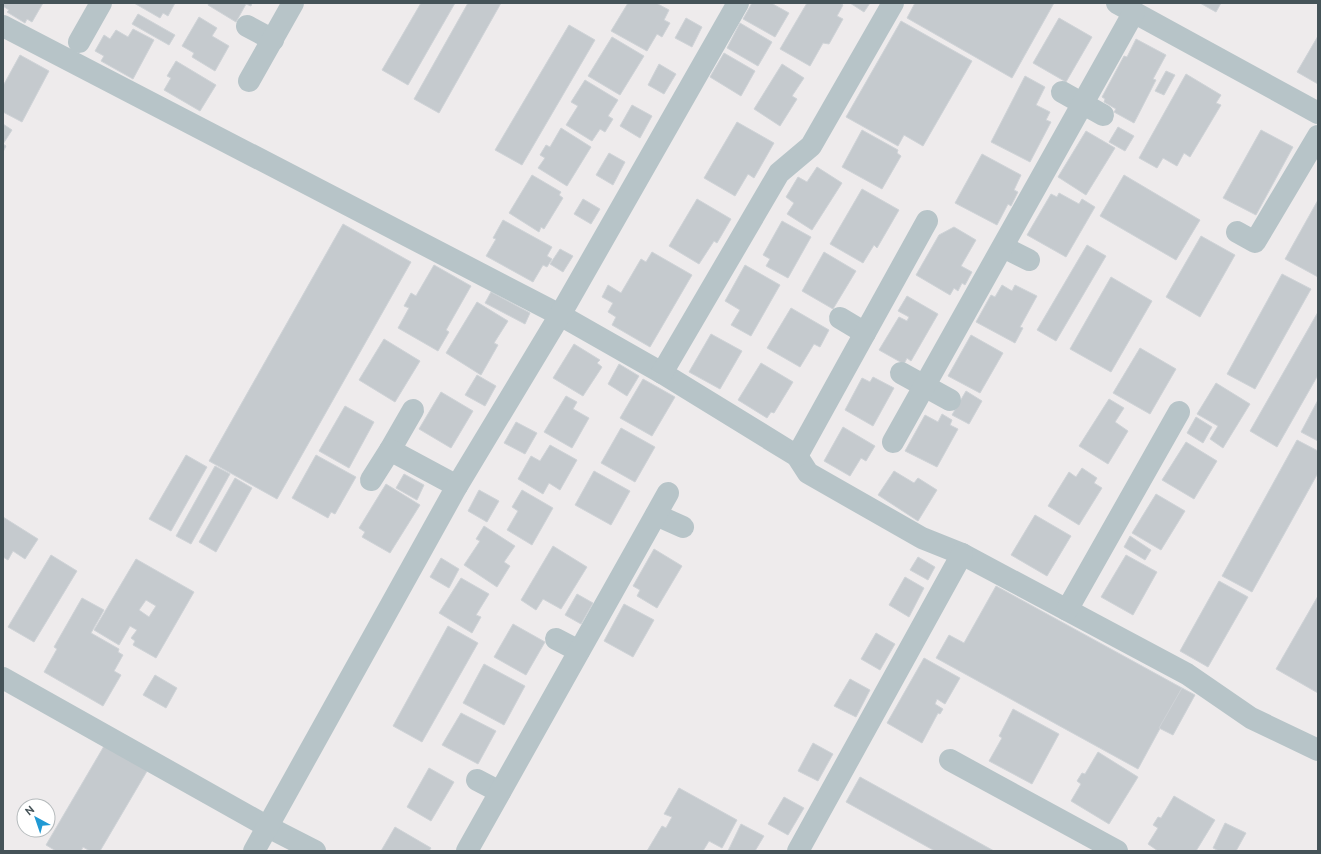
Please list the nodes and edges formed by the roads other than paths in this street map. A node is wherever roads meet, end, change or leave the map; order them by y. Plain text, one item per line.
1 (101, 3) edge
2 (293, 3) edge
3 (738, 3) edge
4 (893, 3) edge
5 (1125, 8) edge
6 (3, 26) edge
7 (246, 26) dead end
8 (273, 40) junction
9 (79, 42) dead end
10 (249, 82) dead end
11 (1062, 92) dead end
12 (1082, 104) junction
13 (1318, 113) edge
14 (1102, 114) dead end
15 (1318, 136) edge
16 (927, 221) dead end
17 (1237, 232) dead end
18 (1002, 246) junction
19 (1029, 260) dead end
20 (560, 315) junction
21 (840, 318) dead end
22 (865, 333) junction
23 (662, 373) junction
24 (901, 373) dead end
25 (924, 386) junction
26 (950, 400) dead end
27 (412, 410) dead end
28 (1179, 412) dead end
29 (893, 442) dead end
30 (390, 450) junction
31 (797, 456) junction
32 (371, 480) dead end
33 (457, 486) junction
34 (668, 493) dead end
35 (656, 514) junction
36 (683, 527) dead end
37 (962, 554) junction
38 (1067, 610) junction
39 (556, 639) dead end
40 (579, 651) junction
41 (3, 678) edge
42 (1318, 750) edge
43 (950, 760) dead end
44 (477, 780) dead end
45 (500, 792) junction
46 (268, 827) junction
47 (254, 851) edge
48 (315, 851) edge
49 (467, 851) edge
50 (798, 851) edge
51 (1117, 851) edge

1 - 9 street
2 - 8 street
3 - 20 street
4 - 23 street
5 - 12 street
5 - 13 street
6 - 20 street
7 - 8 street
8 - 10 street
11 - 12 street
12 - 14 street
12 - 18 street
15 - 17 street
16 - 22 street
18 - 19 street
18 - 25 street
20 - 23 street
20 - 33 street
21 - 22 street
22 - 31 street
23 - 31 street
24 - 25 street
25 - 26 street
25 - 29 street
27 - 30 street
28 - 38 street
30 - 32 street
30 - 33 street
31 - 37 street
33 - 46 street
34 - 35 street
35 - 36 street
35 - 40 street
37 - 38 street
37 - 50 street
38 - 42 street
39 - 40 street
40 - 45 street
41 - 46 street
43 - 51 street
44 - 45 street
45 - 49 street
46 - 47 street
46 - 48 street

